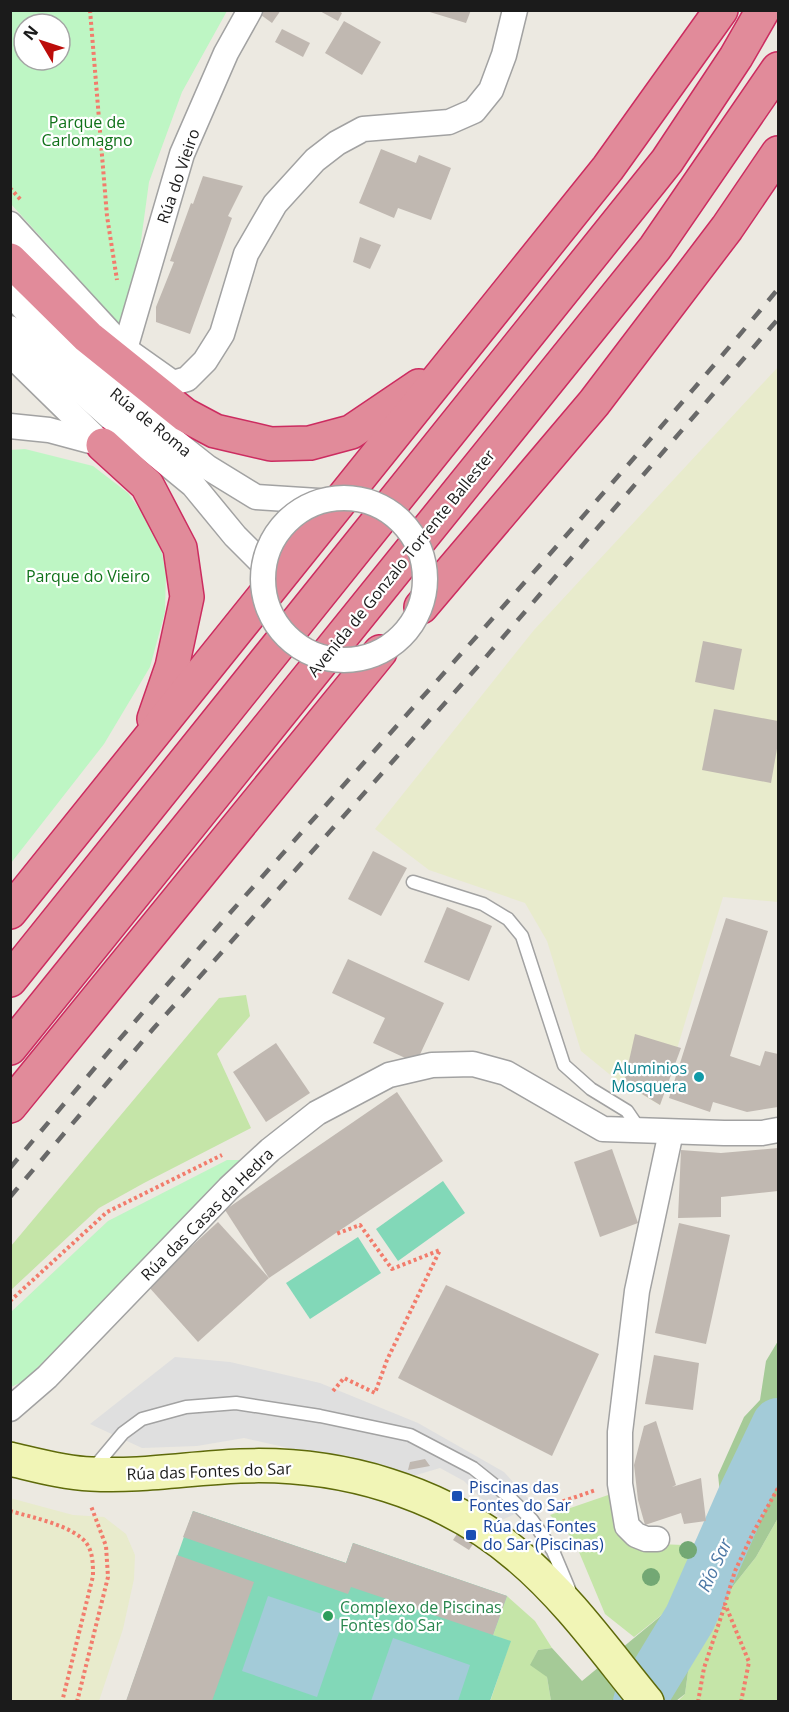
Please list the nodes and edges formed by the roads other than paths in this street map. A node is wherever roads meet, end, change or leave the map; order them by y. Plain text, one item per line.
1 (250, 10) edge
2 (515, 10) edge
3 (721, 10) edge
4 (763, 10) edge
5 (778, 69) edge
6 (778, 153) edge
7 (10, 224) edge
8 (10, 260) edge
9 (10, 292) edge
10 (10, 328) edge
11 (125, 349) junction
12 (10, 354) edge
13 (446, 368) junction
14 (112, 421) junction
15 (10, 426) edge
16 (318, 501) junction
17 (264, 565) junction
18 (421, 607) junction
19 (380, 652) junction
20 (146, 742) junction
21 (413, 882) dead end
22 (10, 912) edge
23 (10, 980) edge
24 (10, 1048) edge
25 (10, 1106) edge
26 (778, 1130) edge
27 (640, 1131) junction
28 (671, 1132) junction
29 (10, 1409) edge
30 (10, 1459) edge
31 (90, 1490) junction
32 (657, 1539) dead end
33 (585, 1626) junction
34 (647, 1701) edge

1 - 11 street, Rúa do Vieiro
2 - 11 street
3 - 13 highway
4 - 23 highway
5 - 24 highway, Avenida de Gonzalo Torrente Ballester
6 - 18 highway
7 - 11 street
8 - 13 highway
9 - 14 street, Rúa de Roma
10 - 14 street, Rúa de Roma
12 - 14 street, Rúa de Roma
13 - 20 highway
14 - 15 street
14 - 16 street, Rúa de Roma
14 - 17 street, Rúa de Roma
14 - 20 highway
16 - 17 street, bridge
16 - 18 street, bridge
17 - 19 street, bridge
18 - 19 street, bridge
19 - 25 highway
20 - 22 highway
21 - 27 lane
26 - 28 street, Rúa das Casas da Hedra
27 - 28 street, Rúa das Casas da Hedra
27 - 29 street, Rúa das Casas da Hedra
28 - 32 street
30 - 31 street, Rúa das Fontes do Sar
31 - 33 street, Rúa das Fontes do Sar
31 - 33 lane
33 - 34 street, Rúa das Fontes do Sar

